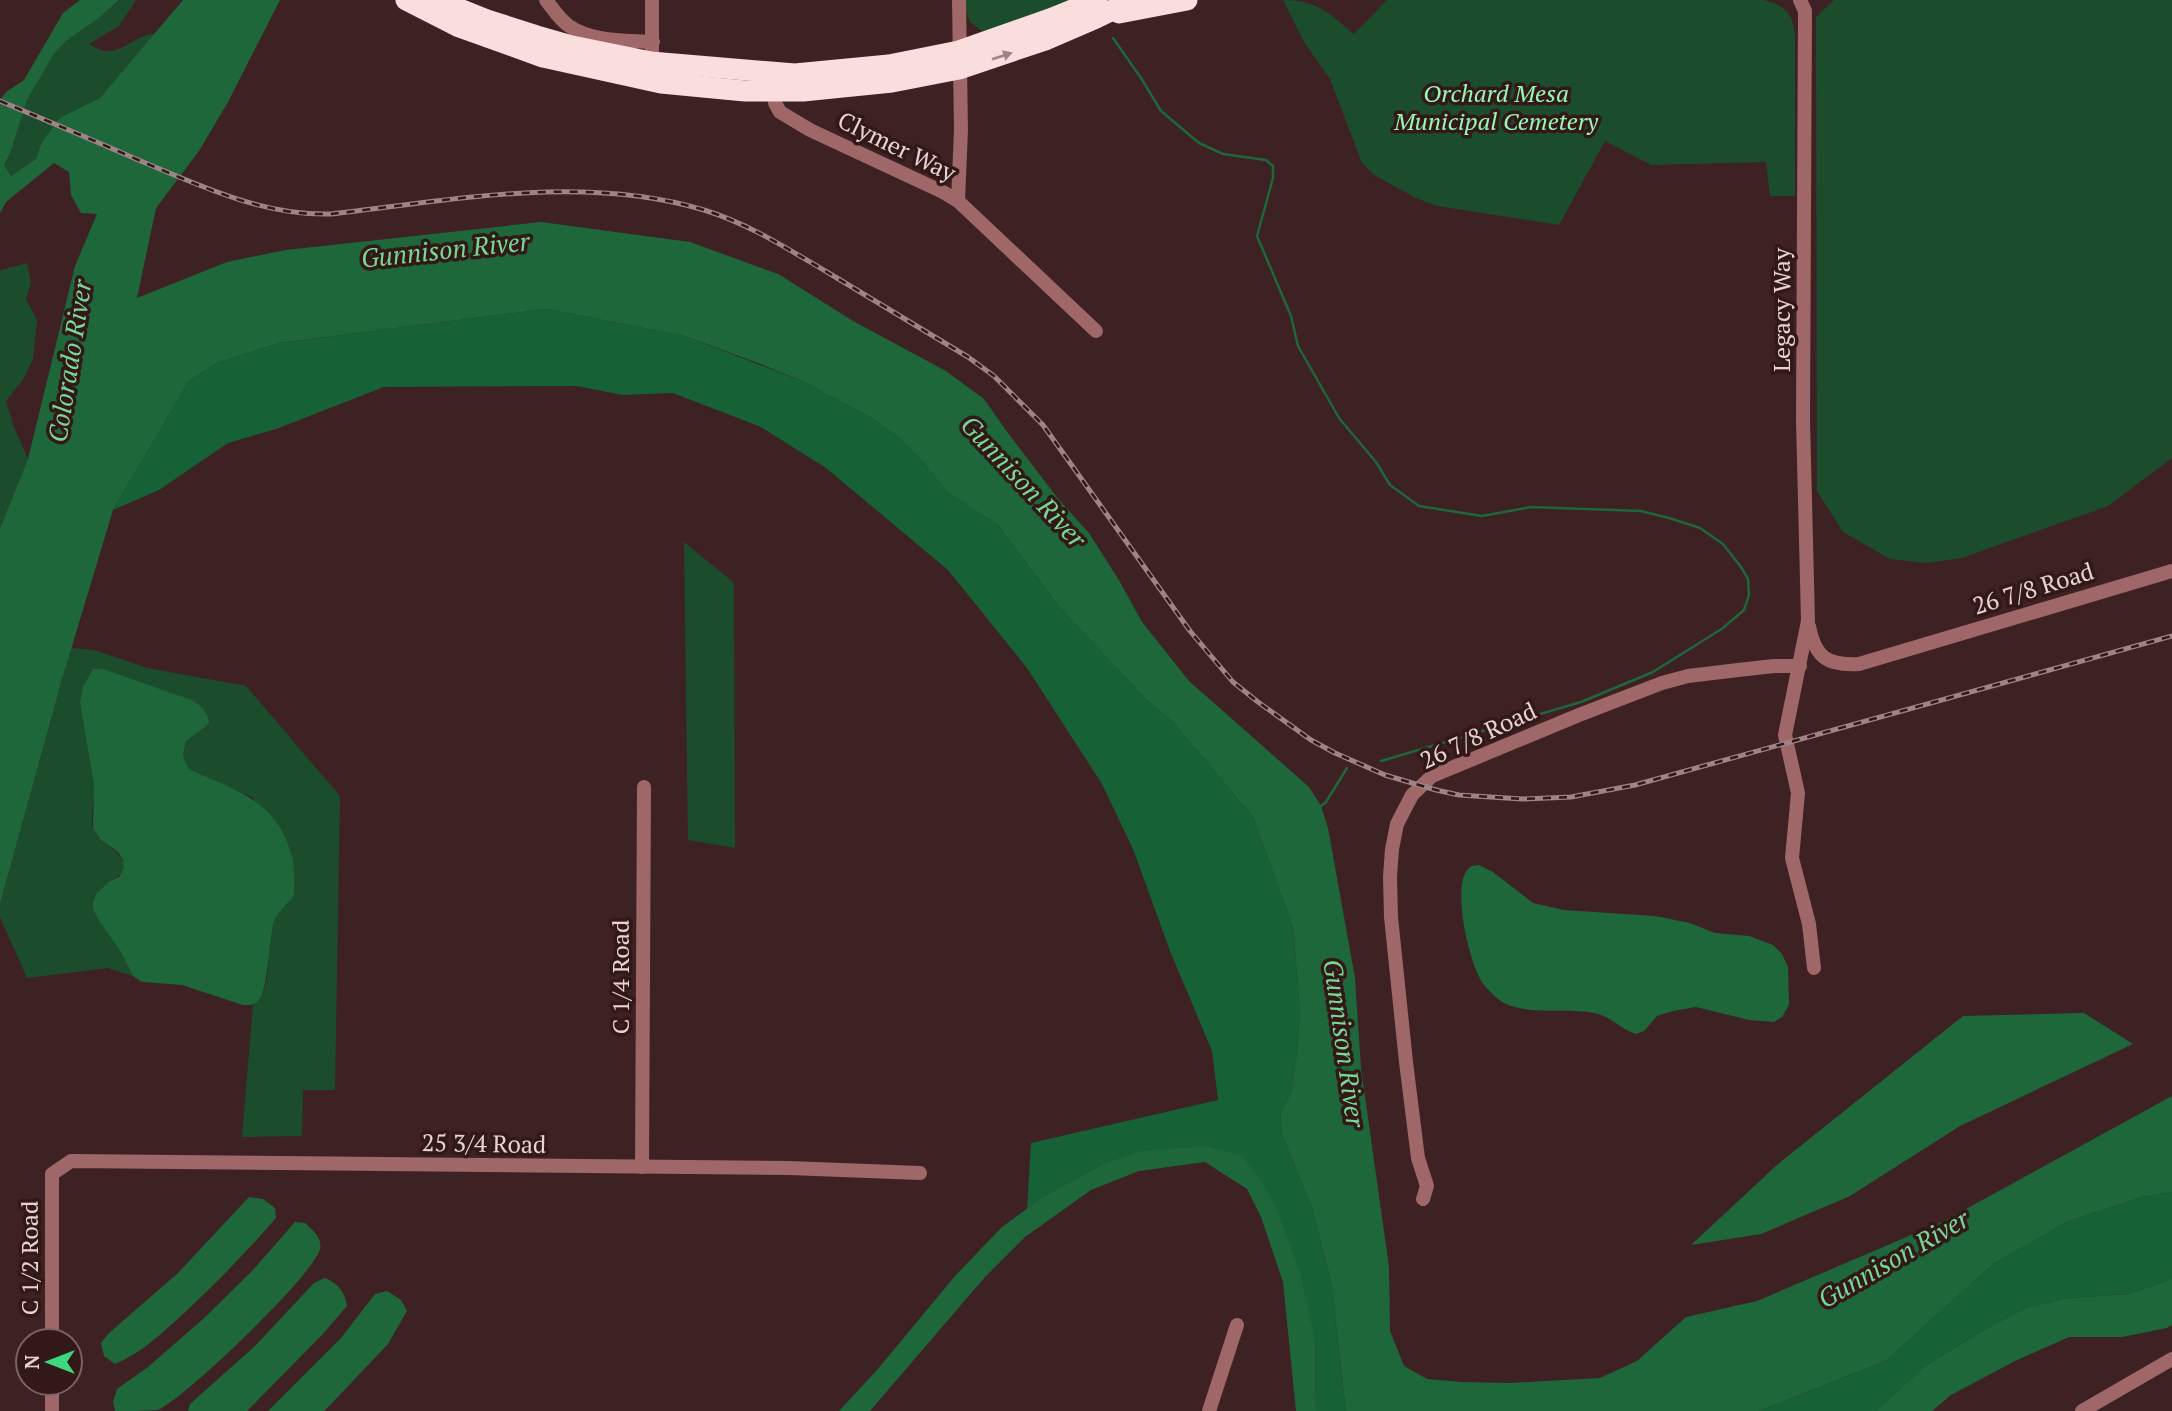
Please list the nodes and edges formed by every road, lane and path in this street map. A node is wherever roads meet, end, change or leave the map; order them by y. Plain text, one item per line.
1 (437, 0) edge
2 (546, 0) edge
3 (652, 0) edge
4 (959, 0) edge
5 (1132, 0) edge
6 (1187, 0) edge
7 (1800, 0) edge
8 (411, 2) edge
9 (1097, 9) edge
10 (457, 26) junction
11 (652, 52) junction
12 (959, 60) junction
13 (799, 82) junction
14 (662, 83) junction
15 (774, 91) junction
16 (958, 201) junction
17 (1096, 331) dead end
18 (2172, 571) edge
19 (1808, 621) junction
20 (1800, 666) junction
21 (644, 787) dead end
22 (1814, 968) dead end
23 (642, 1167) junction
24 (919, 1173) dead end
25 (52, 1174) joint
26 (1423, 1199) dead end
27 (1237, 1325) dead end
28 (52, 1327) edge
29 (2172, 1359) edge
30 (1209, 1411) edge
31 (2082, 1411) edge

1 - 11 highway
2 - 11 street
3 - 11 street
4 - 12 street
5 - 9 highway
6 - 9 highway
7 - 19 street, Legacy Way
8 - 10 highway
9 - 12 highway
10 - 11 highway
10 - 14 highway
11 - 13 highway
12 - 13 highway
12 - 16 street
13 - 14 highway
13 - 15 highway
14 - 15 highway
15 - 16 street, Clymer Way
16 - 17 street, Clymer Way
18 - 19 street, 26 7/8 Road
19 - 20 street
20 - 22 street
20 - 26 street, 26 7/8 Road
21 - 23 street, C 1/4 Road
23 - 24 street, 25 3/4 Road
23 - 25 street, 25 3/4 Road
25 - 28 street, C 1/2 Road
27 - 30 street
29 - 31 street

